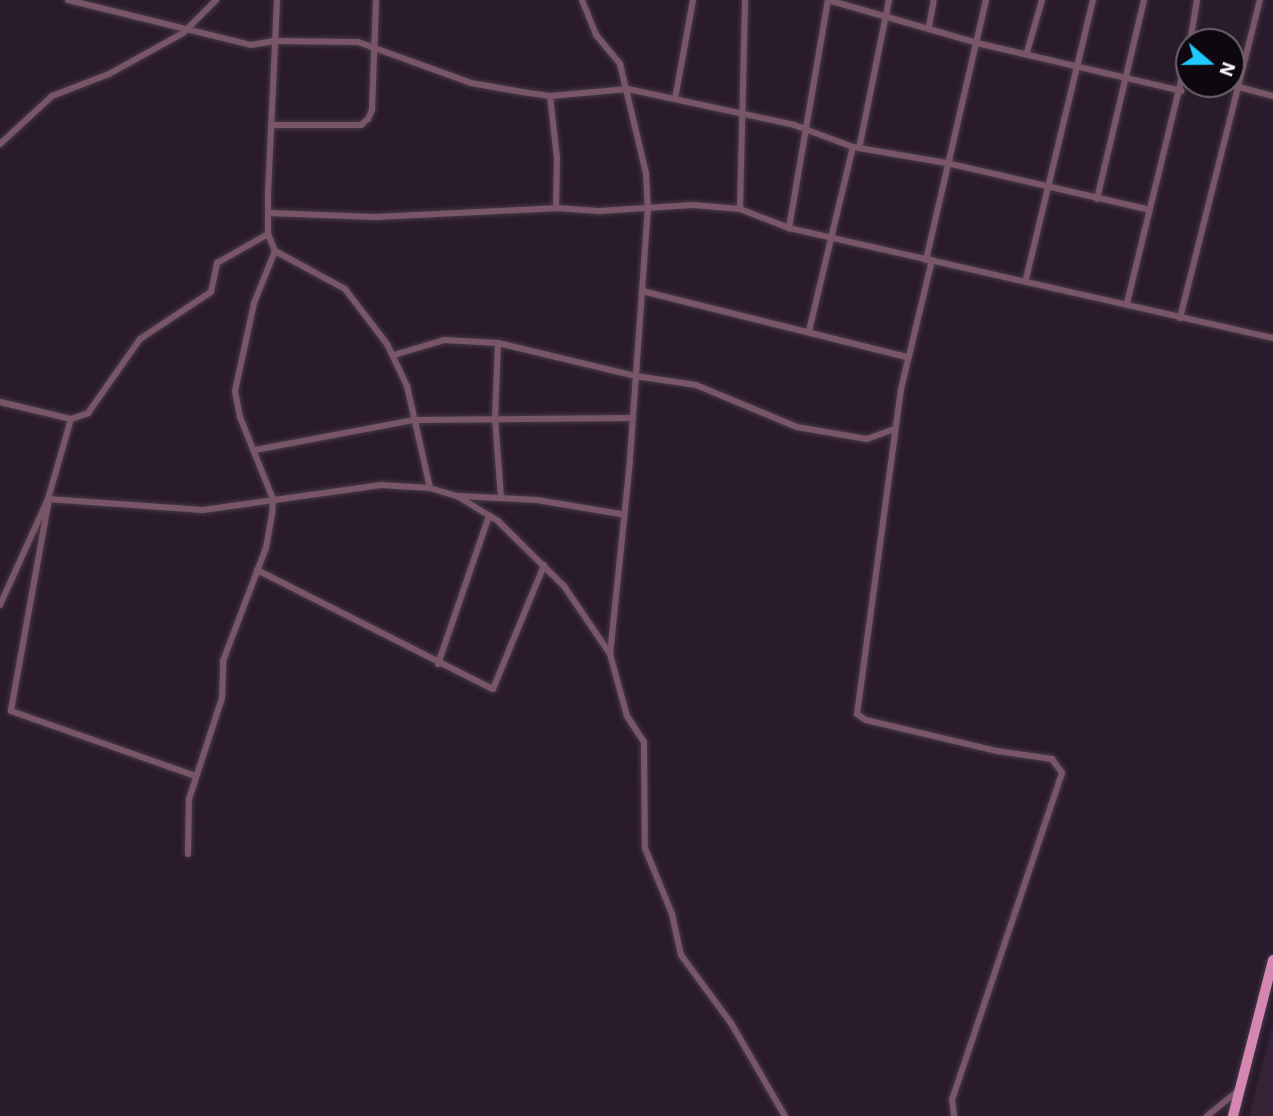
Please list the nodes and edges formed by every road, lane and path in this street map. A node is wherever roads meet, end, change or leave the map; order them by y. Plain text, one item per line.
1 (68, 0) edge
2 (216, 0) edge
3 (277, 0) edge
4 (376, 0) edge
5 (582, 0) edge
6 (692, 0) edge
7 (746, 0) edge
8 (828, 0) edge
9 (888, 0) edge
10 (934, 0) edge
11 (986, 0) edge
12 (1042, 0) edge
13 (1093, 0) edge
14 (1144, 0) edge
15 (1197, 0) edge
16 (1260, 0) edge
17 (886, 16) junction
18 (929, 27) junction
19 (1192, 28) edge
20 (189, 29) junction
21 (373, 32) junction
22 (274, 41) junction
23 (358, 42) junction
24 (977, 43) junction
25 (373, 47) junction
26 (1027, 52) junction
27 (1245, 59) edge
28 (1075, 67) junction
29 (1126, 81) junction
30 (1245, 88) edge
31 (628, 89) junction
32 (1175, 90) edge
33 (550, 96) junction
34 (1273, 96) edge
35 (1179, 98) edge
36 (1235, 98) edge
37 (675, 99) junction
38 (743, 114) junction
39 (271, 125) junction
40 (807, 131) junction
41 (0, 144) edge
42 (857, 145) junction
43 (947, 163) junction
44 (1049, 187) junction
45 (1097, 199) junction
46 (648, 207) junction
47 (556, 208) junction
48 (740, 209) junction
49 (1150, 210) junction
50 (270, 213) junction
51 (789, 228) junction
52 (268, 234) junction
53 (835, 237) junction
54 (275, 251) junction
55 (929, 260) junction
56 (1026, 279) junction
57 (642, 291) junction
58 (1127, 303) junction
59 (1180, 318) junction
60 (809, 331) junction
61 (1273, 338) edge
62 (498, 343) junction
63 (394, 355) junction
64 (907, 357) junction
65 (635, 376) junction
66 (0, 402) edge
67 (495, 418) junction
68 (632, 418) junction
69 (71, 419) junction
70 (414, 420) junction
71 (895, 429) junction
72 (255, 450) junction
73 (430, 488) junction
74 (457, 496) junction
75 (501, 497) junction
76 (49, 499) junction
77 (273, 499) junction
78 (621, 514) junction
79 (489, 516) junction
80 (544, 565) junction
81 (257, 570) junction
82 (0, 605) edge
83 (610, 654) junction
84 (438, 664) junction
85 (0, 710) edge
86 (11, 711) junction
87 (196, 776) junction
88 (188, 854) dead end
89 (1273, 960) edge
90 (1240, 1090) junction
91 (785, 1116) edge
92 (954, 1116) edge
93 (1207, 1116) edge
94 (1233, 1116) edge

1 - 20 street
2 - 20 street
3 - 22 street
4 - 21 street
5 - 31 street
6 - 37 street
7 - 38 street
8 - 17 street
8 - 40 street
9 - 17 street
10 - 18 street
11 - 24 street
12 - 26 street
13 - 28 street
14 - 29 street
15 - 19 street
16 - 27 street
17 - 18 street
17 - 42 street
18 - 24 street
20 - 22 street
20 - 41 street
21 - 23 street
21 - 25 street
22 - 23 street
22 - 39 street
23 - 25 street
24 - 26 street
24 - 43 street
25 - 33 street
25 - 39 street
26 - 28 street
28 - 29 street
28 - 44 street
29 - 32 street
29 - 45 street
30 - 34 street
31 - 33 street
31 - 37 street
31 - 46 street
33 - 47 street
35 - 49 street
36 - 59 street
37 - 38 street
38 - 40 street
38 - 48 street
39 - 50 street
40 - 42 street
40 - 51 street
42 - 43 street
42 - 53 street
43 - 44 street
43 - 55 street
44 - 45 street
44 - 56 street
45 - 49 street
46 - 47 street
46 - 48 street
46 - 57 street
47 - 50 street
48 - 51 street
49 - 58 street
50 - 52 street
51 - 53 street
52 - 54 street
52 - 69 street
53 - 55 street
53 - 60 street
54 - 63 street
54 - 72 street
55 - 56 street
55 - 64 street
56 - 58 street
57 - 60 street
57 - 65 street
58 - 59 street
59 - 61 street
60 - 64 street
62 - 63 street
62 - 65 street
62 - 67 street
63 - 70 street
64 - 71 street
65 - 68 street
65 - 71 street
66 - 69 street
67 - 68 street
67 - 70 street
67 - 75 street
68 - 78 street
69 - 76 street
70 - 72 street
70 - 73 street
71 - 92 street
72 - 77 street
73 - 74 street
73 - 77 street
74 - 75 street
74 - 79 street
75 - 78 street
76 - 77 street
76 - 82 street
76 - 86 street
77 - 81 street
78 - 83 street
79 - 80 street
79 - 84 street
80 - 83 street
80 - 84 street
81 - 84 street
81 - 87 street
83 - 91 street
85 - 86 street
86 - 87 street
87 - 88 street
89 - 90 main road
90 - 93 street
90 - 94 main road

